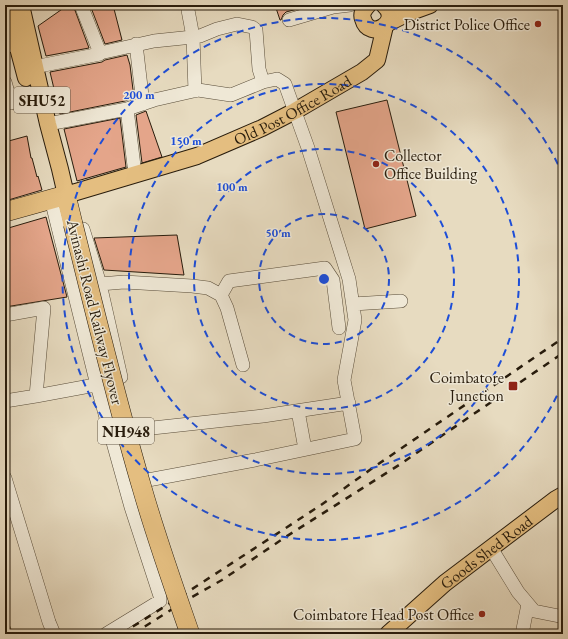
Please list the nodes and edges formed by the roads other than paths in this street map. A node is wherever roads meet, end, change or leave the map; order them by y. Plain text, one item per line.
1 (81, 5) edge
2 (350, 5) edge
3 (384, 5) edge
4 (430, 5) edge
5 (18, 7) edge
6 (188, 10) dead end
7 (364, 13) edge
8 (289, 20) dead end
9 (386, 24) junction
10 (193, 37) junction
11 (136, 44) junction
12 (11, 45) edge
13 (100, 54) dead end
14 (377, 60) junction
15 (34, 67) junction
16 (5, 82) edge
17 (263, 82) junction
18 (195, 91) junction
19 (11, 103) dead end
20 (143, 104) junction
21 (127, 109) junction
22 (295, 111) junction
23 (48, 124) junction
24 (135, 174) junction
25 (58, 201) junction
26 (5, 212) edge
27 (5, 222) edge
28 (69, 225) junction
29 (100, 284) junction
30 (221, 295) junction
31 (402, 301) dead end
32 (353, 304) junction
33 (5, 315) edge
34 (339, 328) dead end
35 (243, 365) dead end
36 (110, 386) junction
37 (36, 396) junction
38 (5, 401) edge
39 (349, 404) junction
40 (298, 411) junction
41 (134, 430) junction
42 (305, 450) junction
43 (5, 478) edge
44 (148, 480) junction
45 (563, 495) edge
46 (491, 548) junction
47 (157, 587) junction
48 (528, 604) junction
49 (563, 616) edge
50 (391, 632) edge
51 (54, 634) edge
52 (106, 634) edge
53 (181, 634) edge
54 (190, 634) edge
55 (194, 634) edge
56 (379, 634) edge
57 (522, 634) edge

1 - 11 street
2 - 8 street
3 - 9 main road
4 - 9 main road
5 - 12 main road, SHU52
5 - 15 main road, SHU52
6 - 10 street
7 - 9 main road
7 - 14 main road
9 - 14 main road
10 - 11 street
10 - 17 street
10 - 18 street
11 - 20 street
12 - 25 main road, SHU52
13 - 15 street
14 - 22 main road, Old Post Office Road
15 - 23 main road, SHU52
16 - 19 street
17 - 18 street
17 - 22 street
18 - 20 street
20 - 21 street
21 - 23 street
21 - 24 street
22 - 24 main road, Old Post Office Road
22 - 32 street
23 - 25 main road, SHU52
24 - 25 main road, Old Post Office Road
25 - 26 highway
25 - 27 highway
25 - 28 highway, Avinashi Road Railway Flyover / NH948
25 - 29 street
25 - 36 street
28 - 53 highway, Avinashi Road Railway Flyover / NH948
28 - 54 highway, Avinashi Road Railway Flyover / NH948, bridge
29 - 30 street
29 - 36 street
30 - 34 street
30 - 35 street
31 - 32 street
32 - 39 street
33 - 37 street
36 - 37 street
36 - 41 street
36 - 47 street
37 - 38 street
39 - 40 street
39 - 42 street
40 - 41 street
40 - 42 street
41 - 44 street
42 - 44 street
43 - 51 street
44 - 47 street
45 - 46 main road, Goods Shed Road
46 - 48 street
46 - 50 main road, Goods Shed Road
47 - 52 street
48 - 49 street
48 - 57 street
50 - 56 main road
53 - 55 main road

